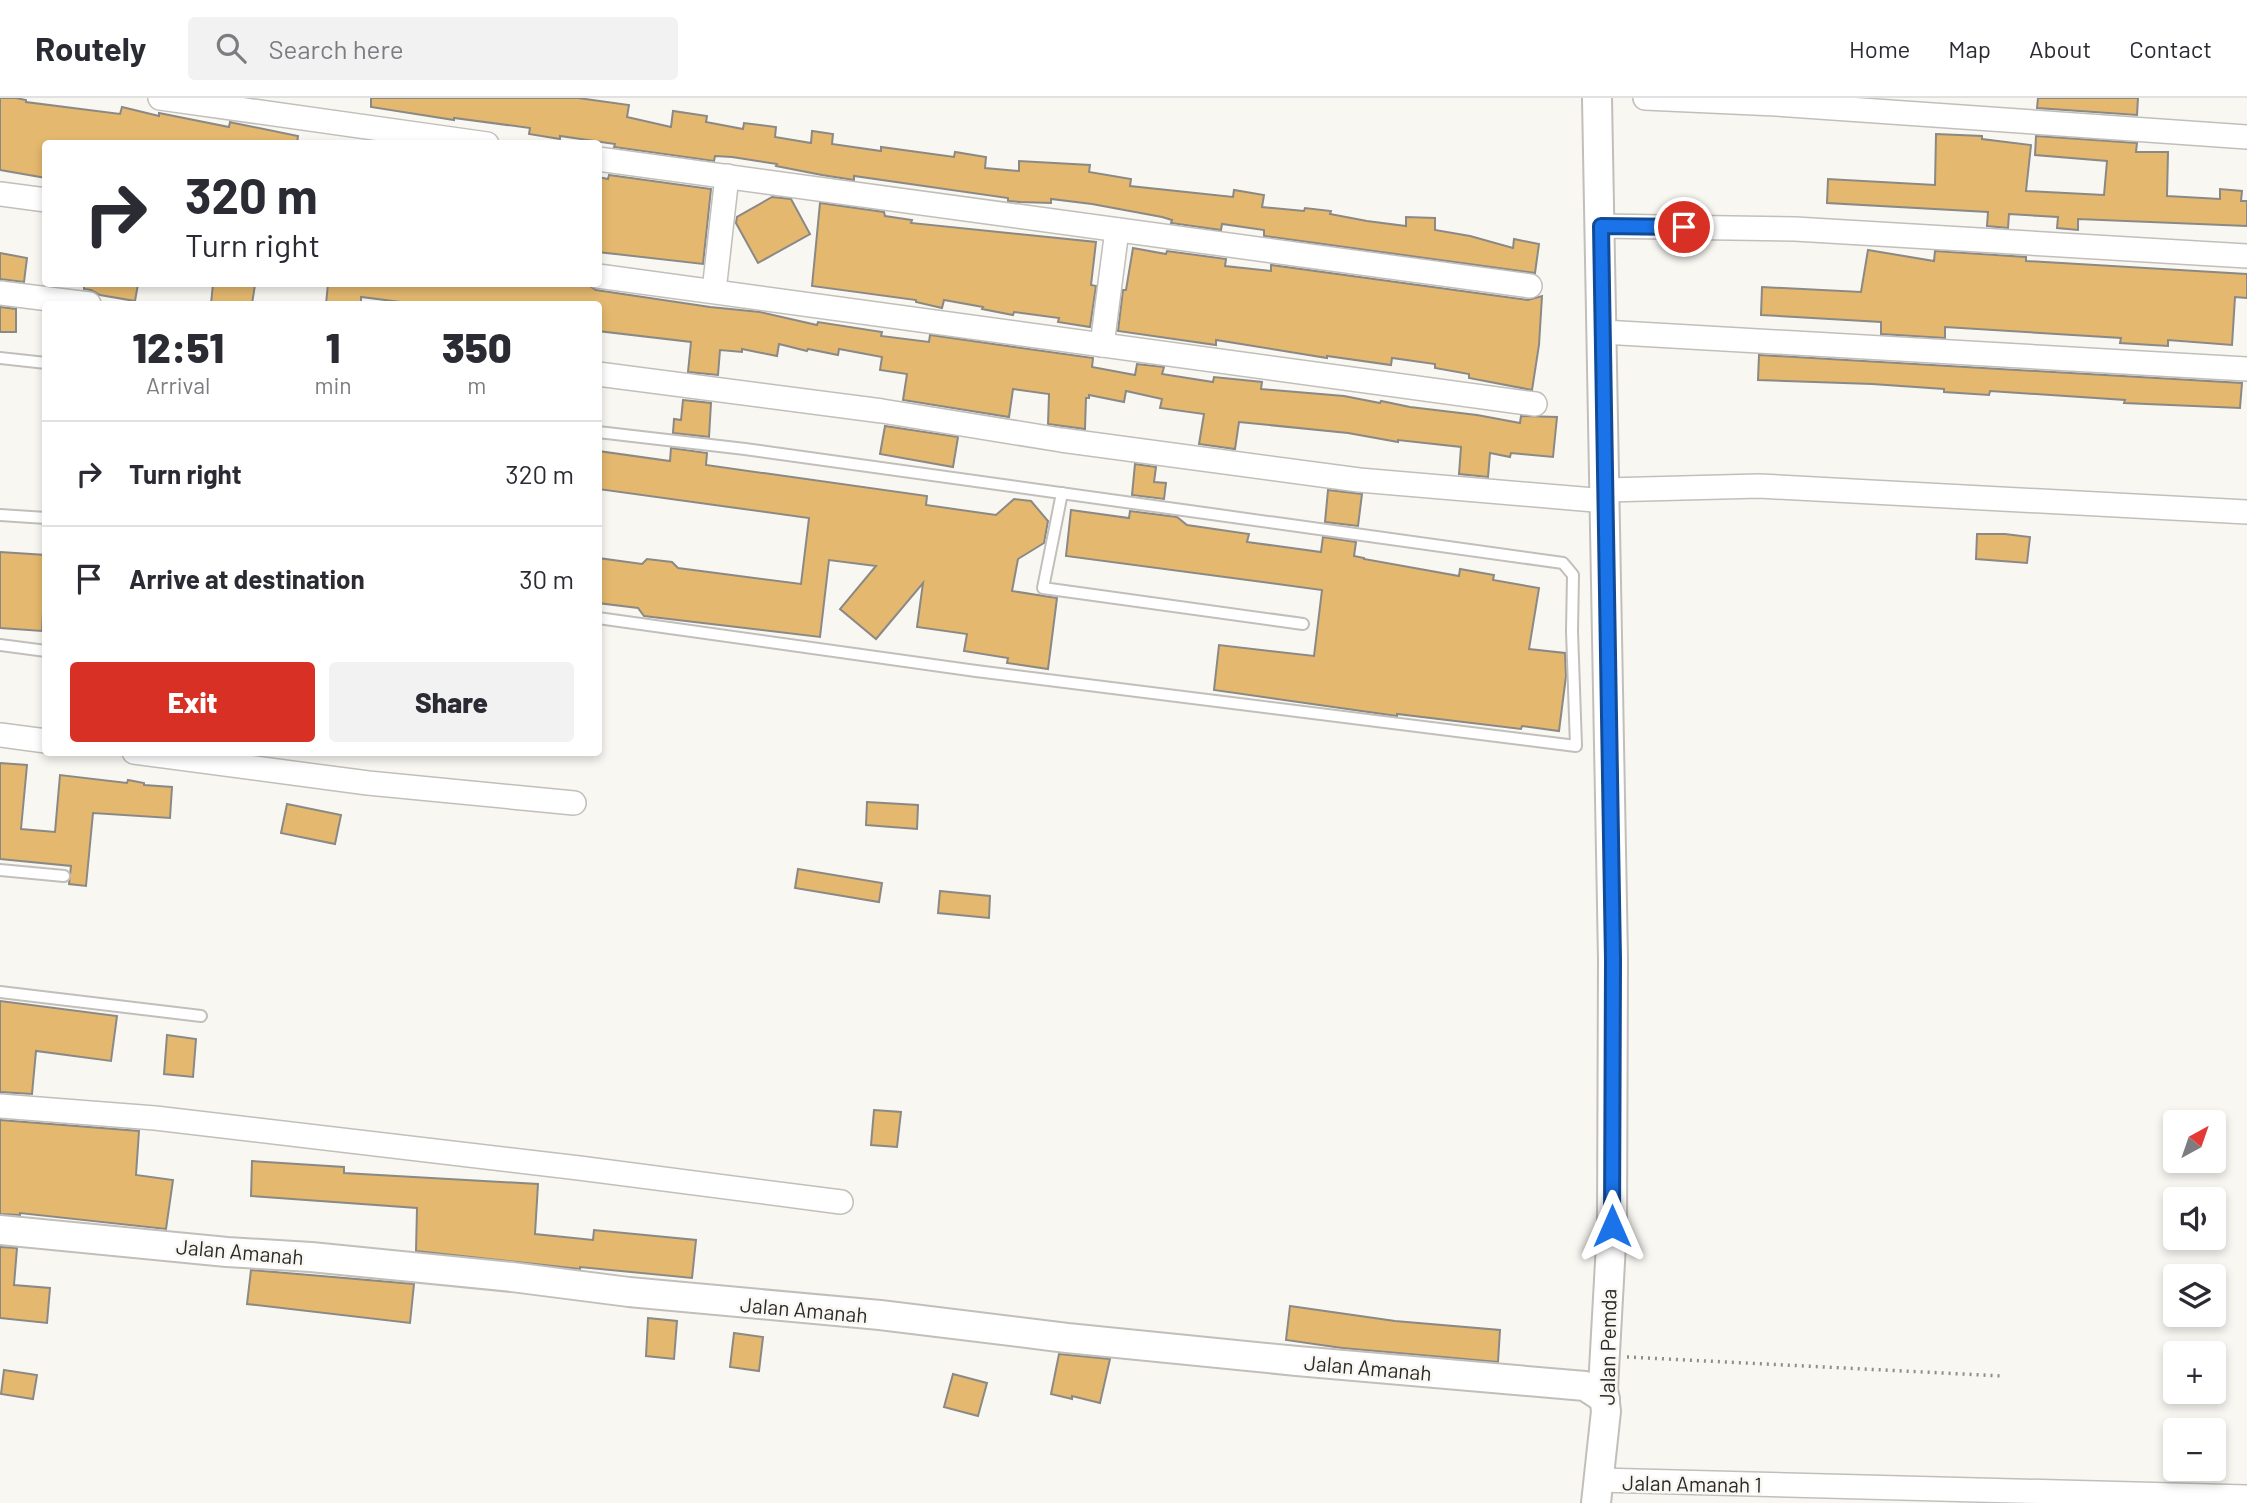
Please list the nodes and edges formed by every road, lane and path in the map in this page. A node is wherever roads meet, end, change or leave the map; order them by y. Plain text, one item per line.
1 (160, 98) edge
2 (1597, 98) edge
3 (1645, 98) edge
4 (345, 134) edge
5 (2247, 137) edge
6 (430, 140) edge
7 (602, 160) edge
8 (727, 176) junction
9 (0, 194) edge
10 (42, 199) edge
11 (1601, 226) junction
12 (1117, 230) junction
13 (2247, 256) edge
14 (602, 277) edge
15 (1530, 286) dead end
16 (714, 291) junction
17 (0, 293) edge
18 (65, 301) edge
19 (1603, 331) junction
20 (1101, 345) junction
21 (0, 358) edge
22 (42, 363) edge
23 (2247, 369) edge
24 (602, 375) edge
25 (1535, 404) dead end
26 (602, 432) edge
27 (1062, 493) junction
28 (1606, 495) junction
29 (2247, 512) edge
30 (0, 515) edge
31 (42, 518) edge
32 (602, 619) edge
33 (1303, 624) dead end
34 (0, 645) edge
35 (42, 650) edge
36 (0, 735) edge
37 (42, 740) edge
38 (164, 756) edge
39 (574, 803) dead end
40 (0, 870) edge
41 (64, 876) dead end
42 (0, 992) edge
43 (201, 1016) dead end
44 (0, 1106) edge
45 (841, 1202) dead end
46 (0, 1230) edge
47 (1605, 1355) junction
48 (2002, 1376) dead end
49 (1605, 1399) junction
50 (1597, 1492) edge
51 (2247, 1497) edge

1 - 4 street
2 - 11 street, Jalan Pemda
3 - 5 street
4 - 6 street
7 - 8 street
8 - 12 street
8 - 16 street
9 - 10 street
11 - 13 street
11 - 19 street, Jalan Pemda
12 - 15 street
12 - 20 street
14 - 16 street
16 - 20 street
17 - 18 street
19 - 23 street
19 - 28 street, Jalan Pemda
20 - 25 street
21 - 22 lane
24 - 28 street
26 - 27 lane
27 - 32 lane
27 - 33 lane
28 - 29 street
28 - 47 street, Jalan Pemda
30 - 31 lane
34 - 35 lane
36 - 37 street
38 - 39 street
40 - 41 lane
42 - 43 lane
44 - 45 street
46 - 49 street, Jalan Amanah
47 - 48 path
47 - 49 street, Jalan Pemda
49 - 50 street, Jalan Pemda
50 - 51 street, Jalan Amanah 1

